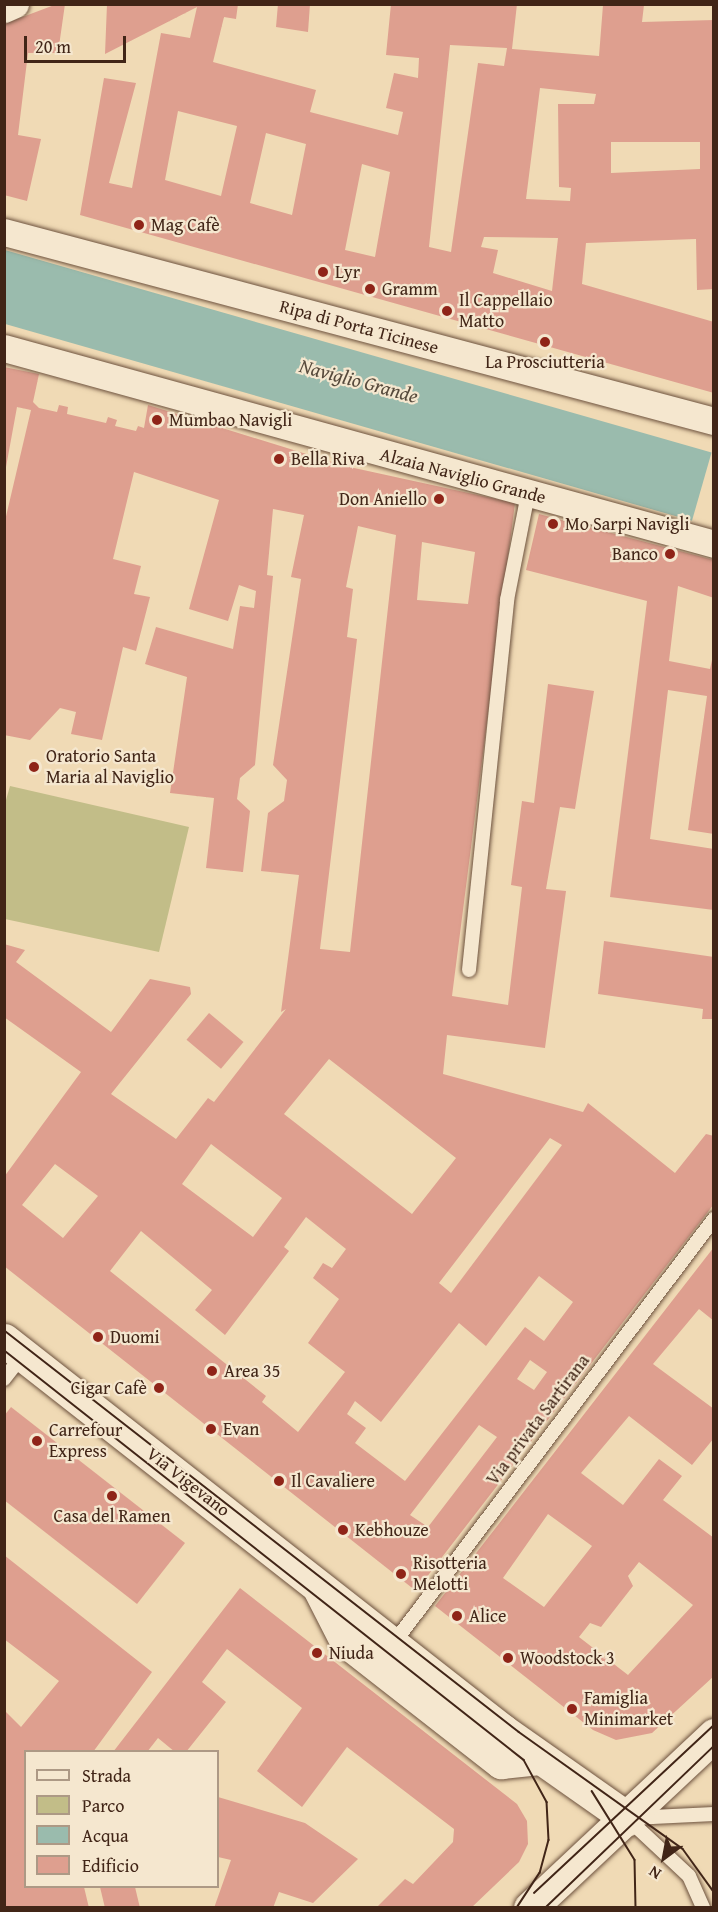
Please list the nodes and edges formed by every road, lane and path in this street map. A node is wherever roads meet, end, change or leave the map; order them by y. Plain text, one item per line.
1 (15, 4) edge
2 (4, 9) edge
3 (4, 232) edge
4 (4, 348) edge
5 (714, 421) edge
6 (528, 494) junction
7 (714, 544) edge
8 (469, 970) dead end
9 (714, 1219) edge
10 (11, 1358) edge
11 (315, 1580) junction
12 (393, 1644) junction
13 (714, 1735) edge
14 (539, 1758) junction
15 (714, 1814) edge
16 (628, 1819) junction
17 (530, 1908) edge
18 (703, 1908) edge

1 - 2 street
3 - 5 street, Ripa di Porta Ticinese
4 - 6 street, Alzaia Naviglio Grande
6 - 7 street, Alzaia Naviglio Grande
6 - 8 lane
9 - 12 lane, Via privata Sartirana
10 - 11 street, Via Vigevano
11 - 12 street, Via Vigevano
11 - 14 street, Via Vigevano
12 - 14 street, Via Vigevano
13 - 16 street
14 - 16 street, Via Vigevano
15 - 16 lane
16 - 17 street
16 - 18 lane

